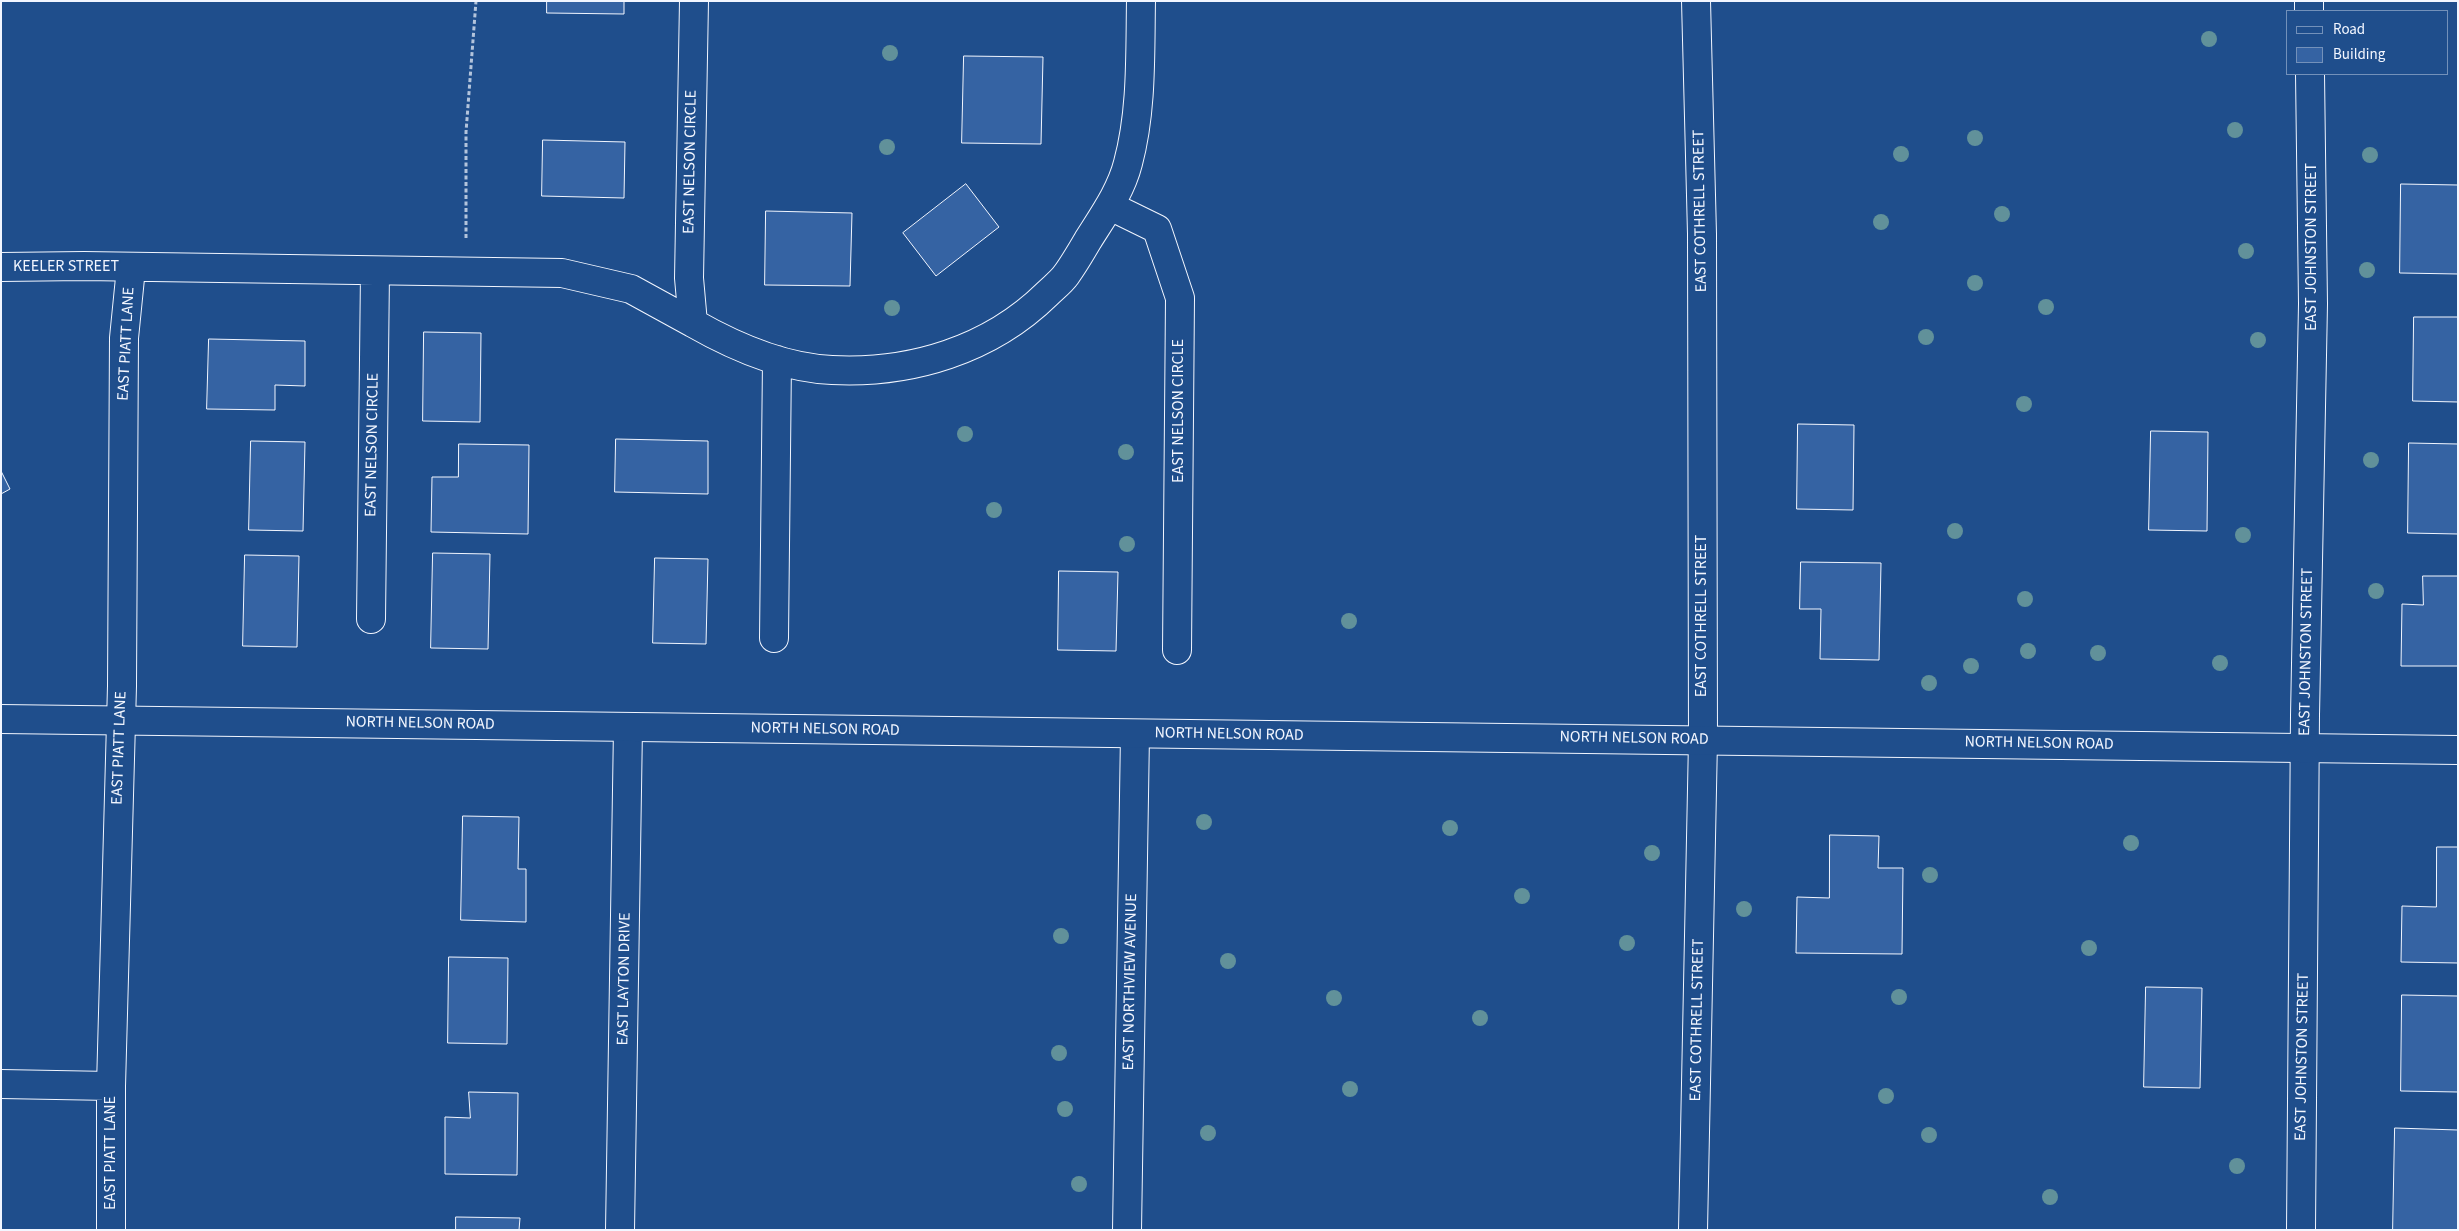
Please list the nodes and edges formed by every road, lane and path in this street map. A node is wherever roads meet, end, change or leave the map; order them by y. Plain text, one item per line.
1 (476, 1) edge
2 (694, 1) edge
3 (1141, 1) edge
4 (1696, 1) edge
5 (2310, 75) edge
6 (1110, 206) junction
7 (1, 267) edge
8 (132, 268) junction
9 (466, 270) junction
10 (375, 272) junction
11 (693, 324) junction
12 (777, 360) junction
13 (371, 619) dead end
14 (774, 638) dead end
15 (1177, 650) dead end
16 (1, 719) edge
17 (120, 720) junction
18 (628, 727) junction
19 (1135, 734) junction
20 (1703, 740) junction
21 (2305, 748) junction
22 (2458, 750) edge
23 (1, 1084) edge
24 (111, 1086) junction
25 (111, 1230) edge
26 (620, 1230) edge
27 (1127, 1230) edge
28 (1693, 1230) edge
29 (2301, 1230) edge

1 - 9 path
2 - 11 street, EAST NELSON CIRCLE
3 - 6 street
4 - 20 street, EAST COTHRELL STREET
5 - 21 street, EAST JOHNSTON STREET
6 - 12 street
6 - 15 street, EAST NELSON CIRCLE
7 - 8 street, KEELER STREET
8 - 10 street
8 - 17 street, EAST PIATT LANE
9 - 10 street
9 - 11 street
10 - 13 street, EAST NELSON CIRCLE
11 - 12 street
12 - 14 street
16 - 17 street, NORTH NELSON ROAD
17 - 18 street, NORTH NELSON ROAD
17 - 24 street, EAST PIATT LANE
18 - 19 street, NORTH NELSON ROAD
18 - 26 street, EAST LAYTON DRIVE
19 - 20 street, NORTH NELSON ROAD
19 - 27 street, EAST NORTHVIEW AVENUE
20 - 21 street, NORTH NELSON ROAD
20 - 28 street, EAST COTHRELL STREET
21 - 22 street, NORTH NELSON ROAD
21 - 29 street, EAST JOHNSTON STREET
23 - 24 street
24 - 25 street, EAST PIATT LANE

